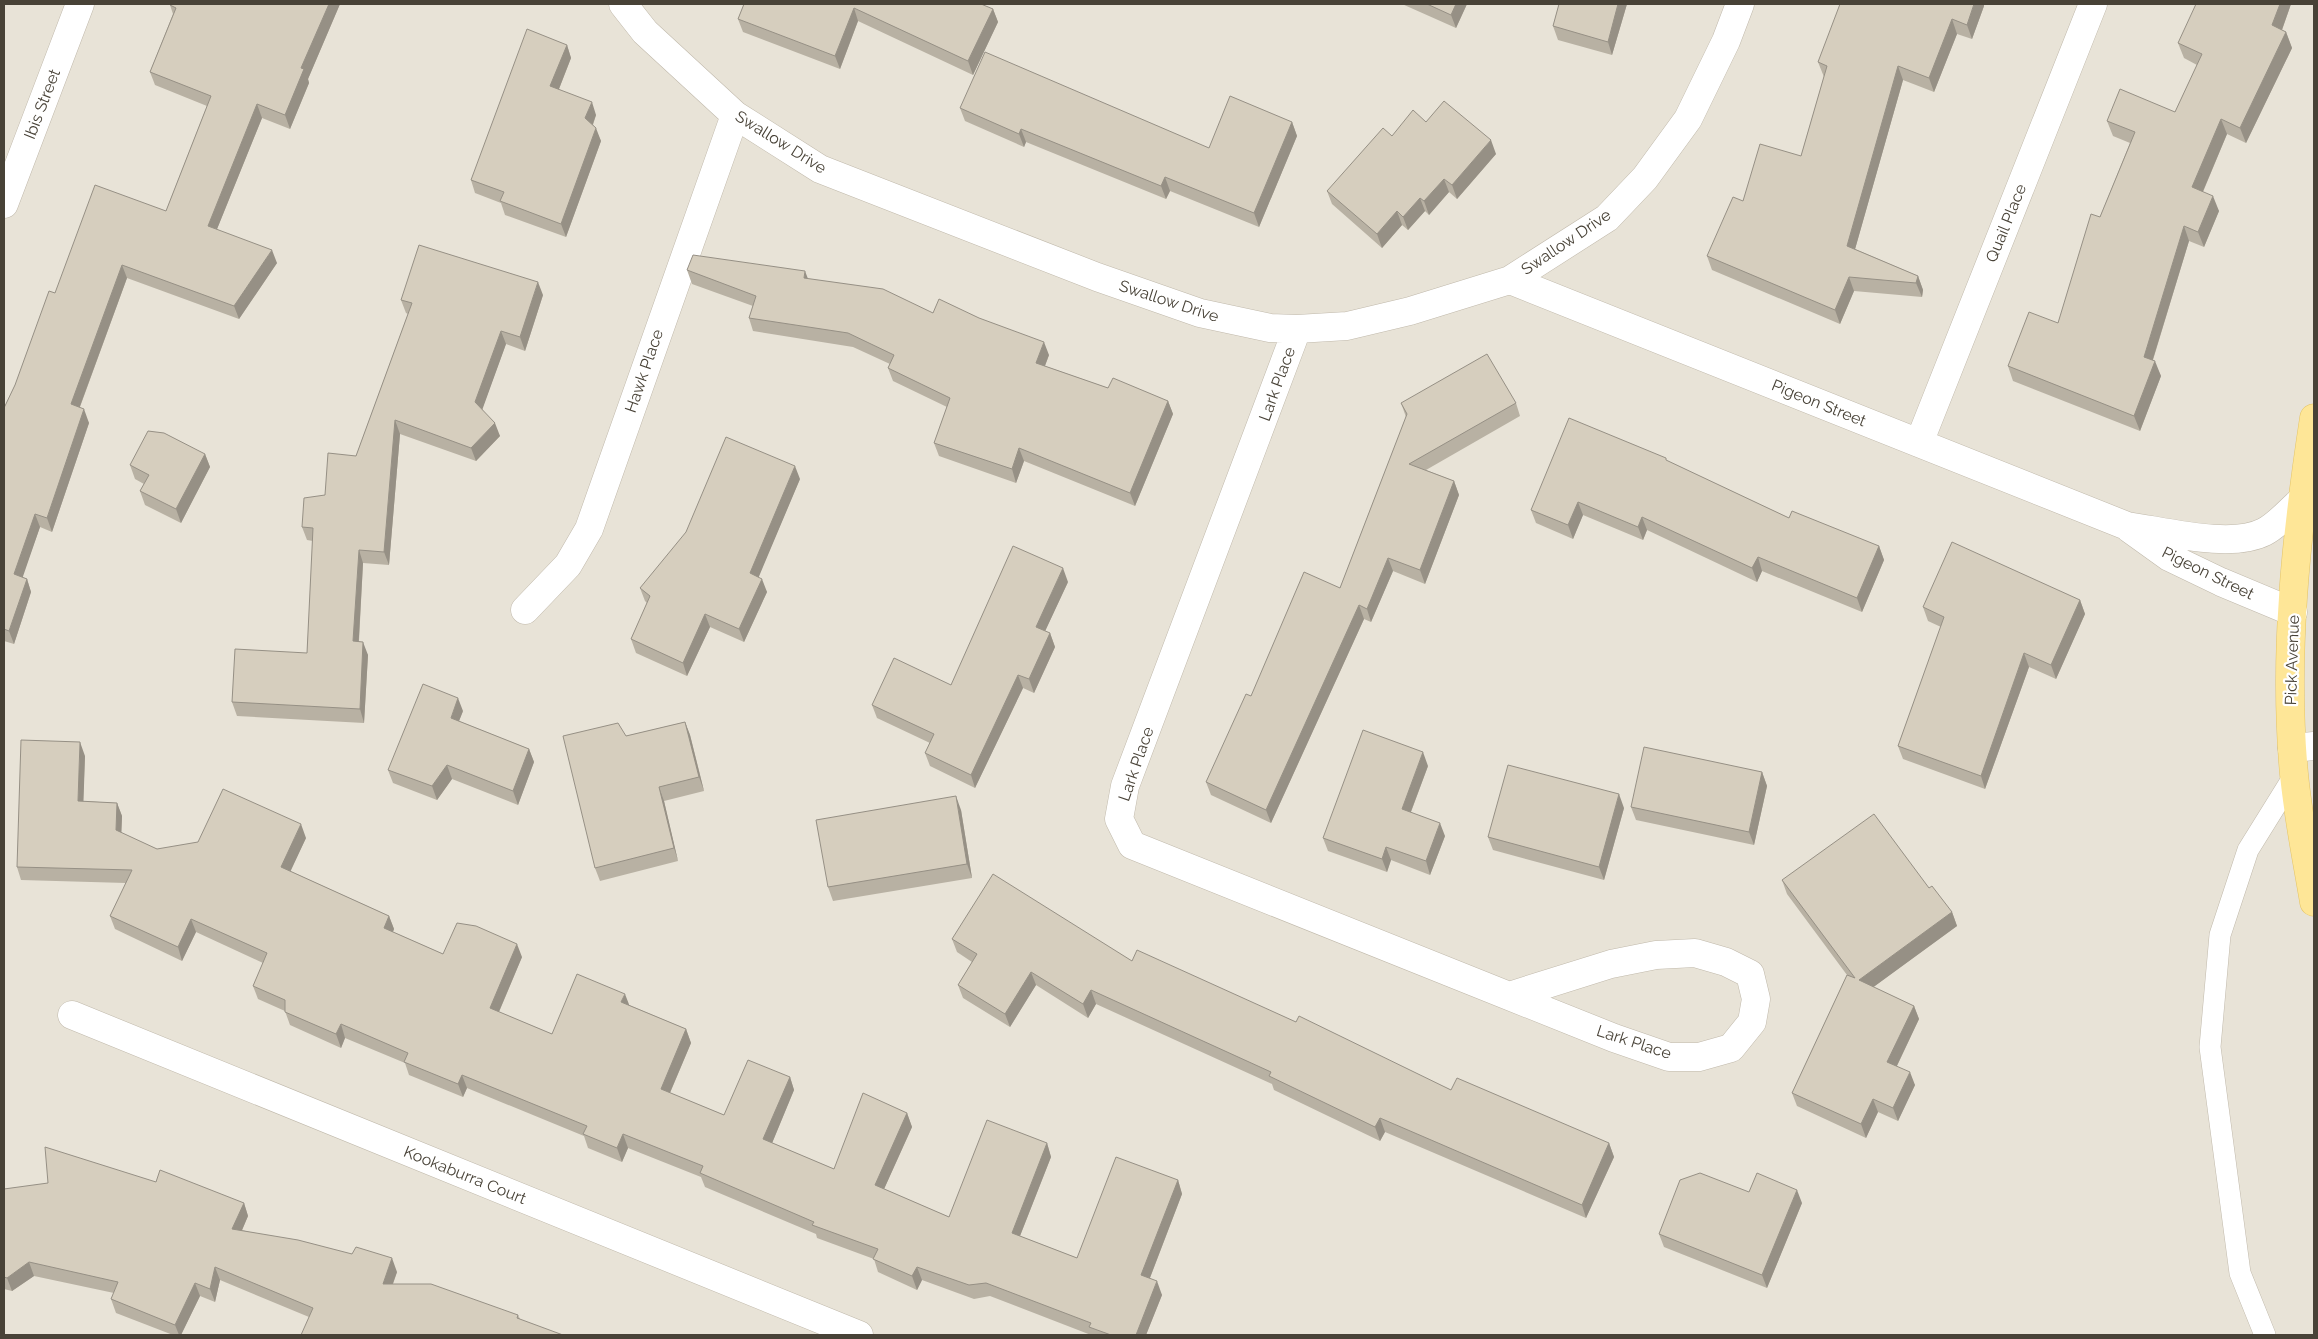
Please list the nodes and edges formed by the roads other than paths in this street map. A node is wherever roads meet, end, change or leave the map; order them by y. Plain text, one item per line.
1 (80, 4) edge
2 (623, 4) edge
3 (1740, 4) edge
4 (2093, 4) edge
5 (734, 115) junction
6 (4, 204) edge
7 (1510, 280) junction
8 (1297, 329) junction
9 (2314, 418) edge
10 (1919, 443) junction
11 (2302, 500) junction
12 (2127, 526) junction
13 (525, 610) dead end
14 (2293, 612) junction
15 (2303, 747) edge
16 (2294, 776) junction
17 (2314, 902) edge
18 (1509, 996) junction
19 (72, 1015) dead end
20 (859, 1335) edge
21 (2265, 1335) edge

1 - 6 street, Ibis Street
2 - 5 street, Swallow Drive
3 - 7 street, Swallow Drive
4 - 10 street, Quail Place
5 - 8 street, Swallow Drive
5 - 13 street, Hawk Place
7 - 8 street, Swallow Drive
7 - 10 street, Pigeon Street
8 - 18 street, Lark Place
9 - 11 main road, Pick Avenue
10 - 12 street, Pigeon Street
11 - 12 street, Pigeon Street
11 - 14 main road, Pick Avenue
12 - 14 street, Pigeon Street
14 - 15 main road, Pick Avenue
15 - 16 main road, Pick Avenue
16 - 17 main road, Pick Avenue
16 - 21 lane
18 - 18 street, Lark Place
19 - 20 street, Kookaburra Court

